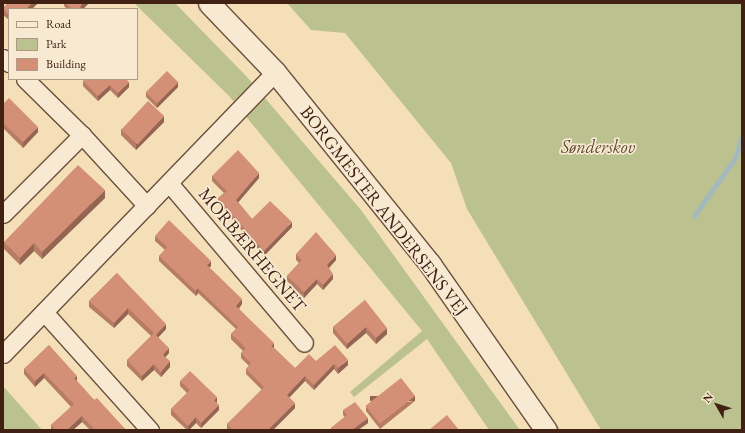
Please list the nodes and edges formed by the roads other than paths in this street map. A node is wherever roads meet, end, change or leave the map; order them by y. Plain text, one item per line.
1 (209, 3) edge
2 (275, 72) junction
3 (26, 80) edge
4 (82, 135) junction
5 (169, 183) junction
6 (147, 206) junction
7 (3, 214) edge
8 (44, 312) junction
9 (304, 343) dead end
10 (3, 354) edge
11 (150, 430) edge
12 (546, 430) edge

1 - 2 street, BORGMESTER ANDERSENS VEJ
2 - 5 street
2 - 12 street, BORGMESTER ANDERSENS VEJ
3 - 4 street
4 - 6 street
4 - 7 street
5 - 6 street
5 - 9 street, MORBÆRHEGNET
6 - 8 street
8 - 10 street
8 - 11 street

